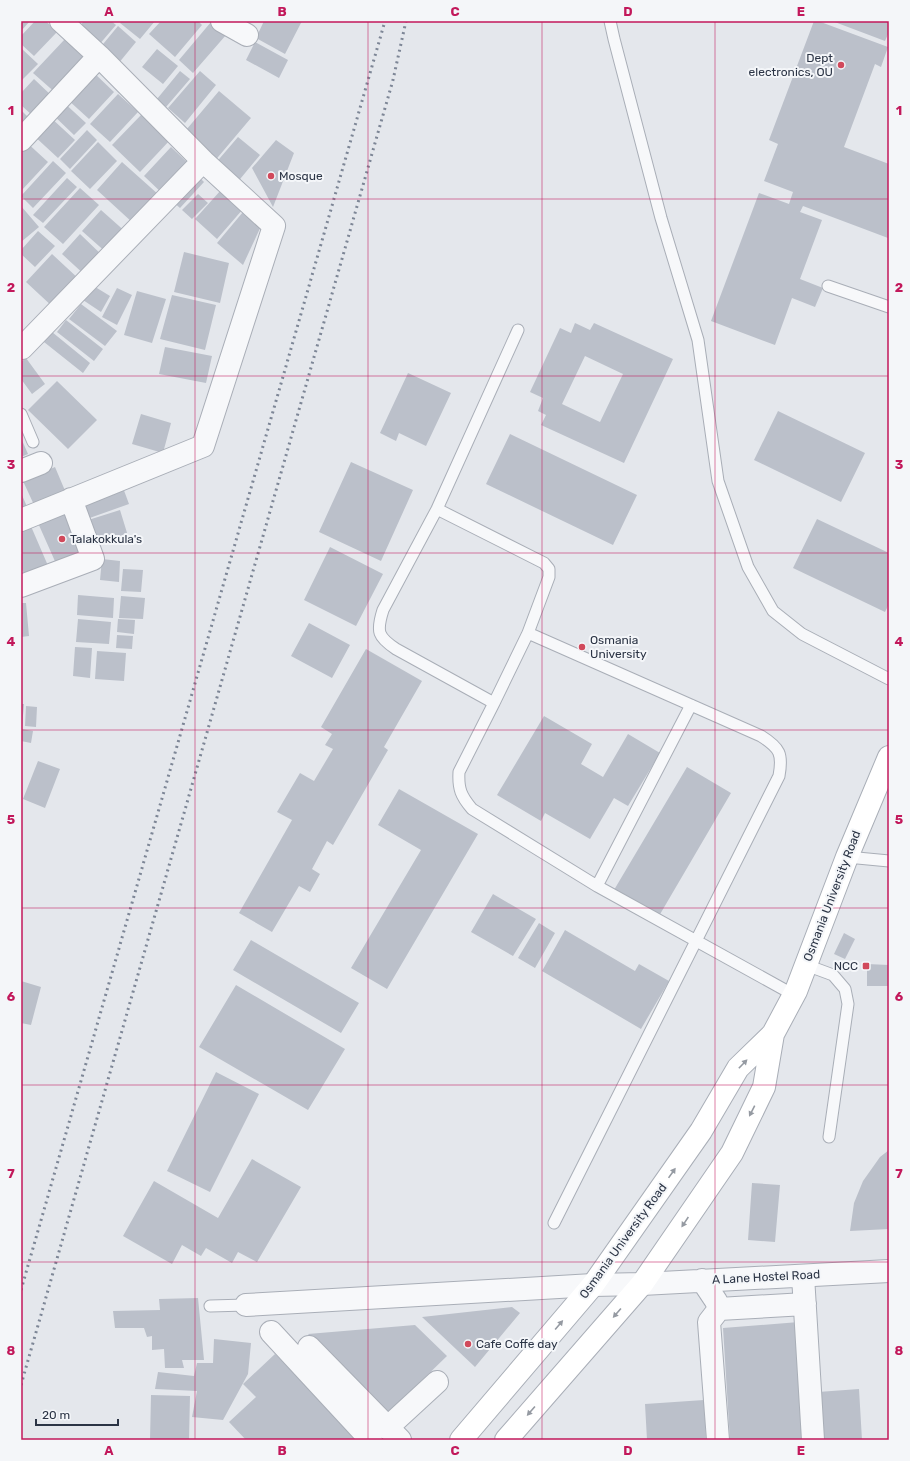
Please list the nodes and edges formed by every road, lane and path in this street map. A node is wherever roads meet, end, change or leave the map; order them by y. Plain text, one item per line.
1 (222, 21) edge
2 (610, 21) edge
3 (67, 23) edge
4 (247, 35) dead end
5 (99, 56) junction
6 (21, 140) edge
7 (203, 161) junction
8 (828, 286) dead end
9 (889, 307) edge
10 (518, 330) dead end
11 (22, 348) dead end
12 (21, 414) edge
13 (34, 442) dead end
14 (42, 463) dead end
15 (21, 471) edge
16 (71, 499) junction
17 (437, 509) junction
18 (21, 520) edge
19 (21, 586) edge
20 (528, 633) junction
21 (889, 680) edge
22 (494, 703) junction
23 (691, 705) junction
24 (889, 757) edge
25 (847, 857) junction
26 (889, 861) edge
27 (597, 886) junction
28 (696, 941) junction
29 (806, 965) junction
30 (794, 995) junction
31 (772, 1034) junction
32 (829, 1136) dead end
33 (554, 1223) dead end
34 (889, 1271) edge
35 (803, 1276) junction
36 (702, 1280) junction
37 (642, 1284) junction
38 (593, 1285) junction
39 (805, 1304) junction
40 (246, 1305) joint
41 (210, 1306) dead end
42 (719, 1309) junction
43 (271, 1332) dead end
44 (308, 1347) dead end
45 (437, 1382) dead end
46 (386, 1436) edge
47 (462, 1440) edge
48 (506, 1440) edge
49 (718, 1440) edge
50 (813, 1440) edge

1 - 4 street
2 - 21 lane
3 - 5 street
5 - 6 street
5 - 7 street
7 - 11 street
7 - 16 street
8 - 9 lane
10 - 17 lane
12 - 13 lane
14 - 15 street
16 - 18 street
16 - 19 street
17 - 20 lane
17 - 22 lane
20 - 22 lane
20 - 23 lane
22 - 27 lane
23 - 27 lane
23 - 28 lane
24 - 25 main road, Osmania University Road
25 - 26 lane
25 - 29 main road, Osmania University Road
27 - 28 lane
28 - 30 lane
28 - 33 lane
29 - 30 main road, Osmania University Road
29 - 32 lane
30 - 31 main road, Osmania University Road
31 -> 37 main road, Osmania University Road
38 -> 31 main road, Osmania University Road
34 - 35 street, A Lane Hostel Road
35 - 36 street, A Lane Hostel Road
35 - 39 street
36 - 37 street, A Lane Hostel Road
36 - 42 street
37 - 38 street, A Lane Hostel Road
37 -> 48 main road, Osmania University Road
38 - 40 street, A Lane Hostel Road
47 -> 38 main road, Osmania University Road
39 - 42 street
39 - 50 street
40 - 41 lane
42 - 49 street
43 - 46 street
44 - 46 street
45 - 46 street

